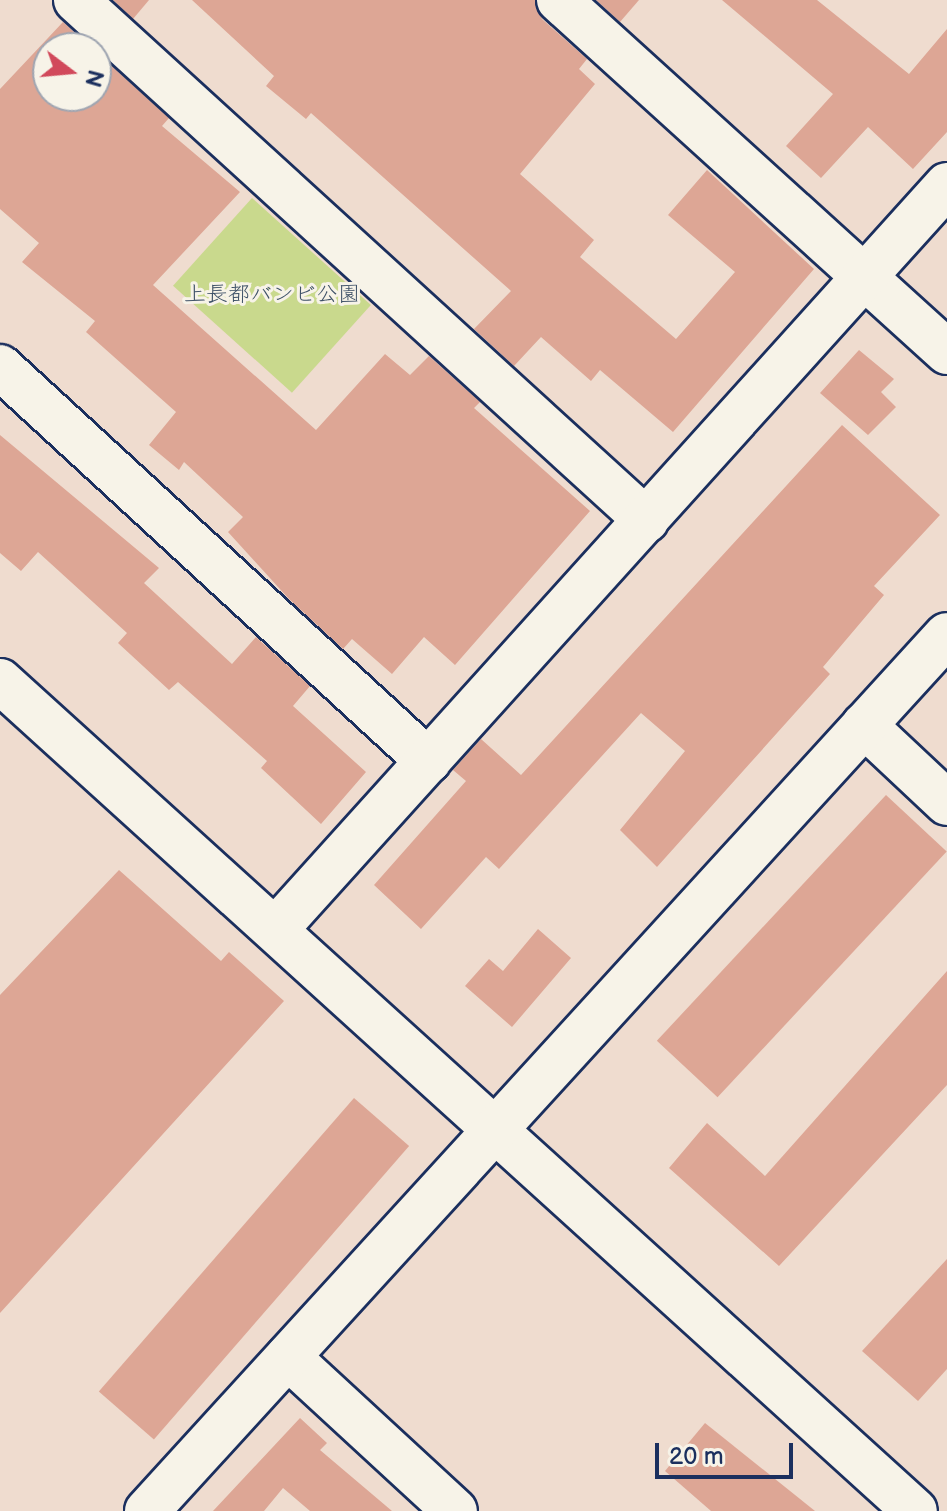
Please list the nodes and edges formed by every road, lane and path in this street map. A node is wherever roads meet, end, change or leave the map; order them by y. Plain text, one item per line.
1 (76, 0) edge
2 (559, 0) edge
3 (947, 185) edge
4 (866, 278) junction
5 (947, 352) edge
6 (0, 367) edge
7 (646, 520) junction
8 (947, 635) edge
9 (0, 681) edge
10 (864, 725) junction
11 (428, 761) junction
12 (947, 803) edge
13 (276, 929) junction
14 (495, 1128) junction
15 (288, 1357) junction
16 (147, 1511) edge
17 (455, 1511) edge
18 (915, 1511) edge

1 - 7 street
2 - 4 street
3 - 4 street
4 - 5 street
4 - 7 street
6 - 11 street
7 - 11 street
8 - 10 street
9 - 13 street
10 - 12 street
10 - 14 street
11 - 13 street
13 - 14 street
14 - 15 street
14 - 18 street
15 - 16 street
15 - 17 street

